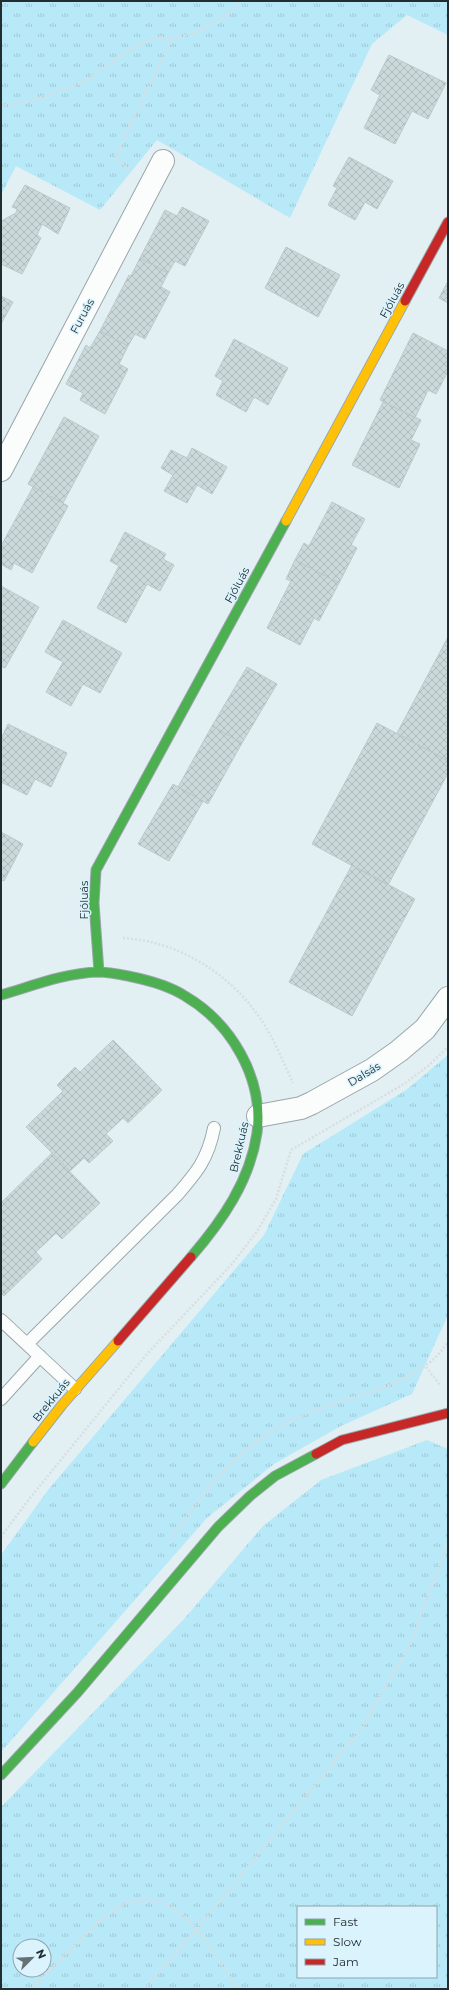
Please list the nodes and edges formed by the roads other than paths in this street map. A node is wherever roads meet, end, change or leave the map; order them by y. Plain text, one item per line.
1 (163, 161) dead end
2 (448, 222) edge
3 (1, 470) edge
4 (99, 972) junction
5 (1, 995) edge
6 (448, 998) edge
7 (258, 1116) junction
8 (214, 1128) dead end
9 (1, 1320) edge
10 (27, 1344) junction
11 (40, 1356) junction
12 (75, 1390) junction
13 (1, 1399) edge
14 (448, 1413) edge
15 (1, 1484) edge
16 (1, 1775) edge

1 - 3 street, Furuás
2 - 4 street, Fjóluás
4 - 5 street, Brekkuás
4 - 7 street, Brekkuás
6 - 7 street, Dalsás
7 - 12 street, Brekkuás
8 - 10 lane
9 - 10 lane
10 - 11 lane
11 - 12 lane
11 - 13 lane
12 - 15 street, Brekkuás
14 - 16 street

